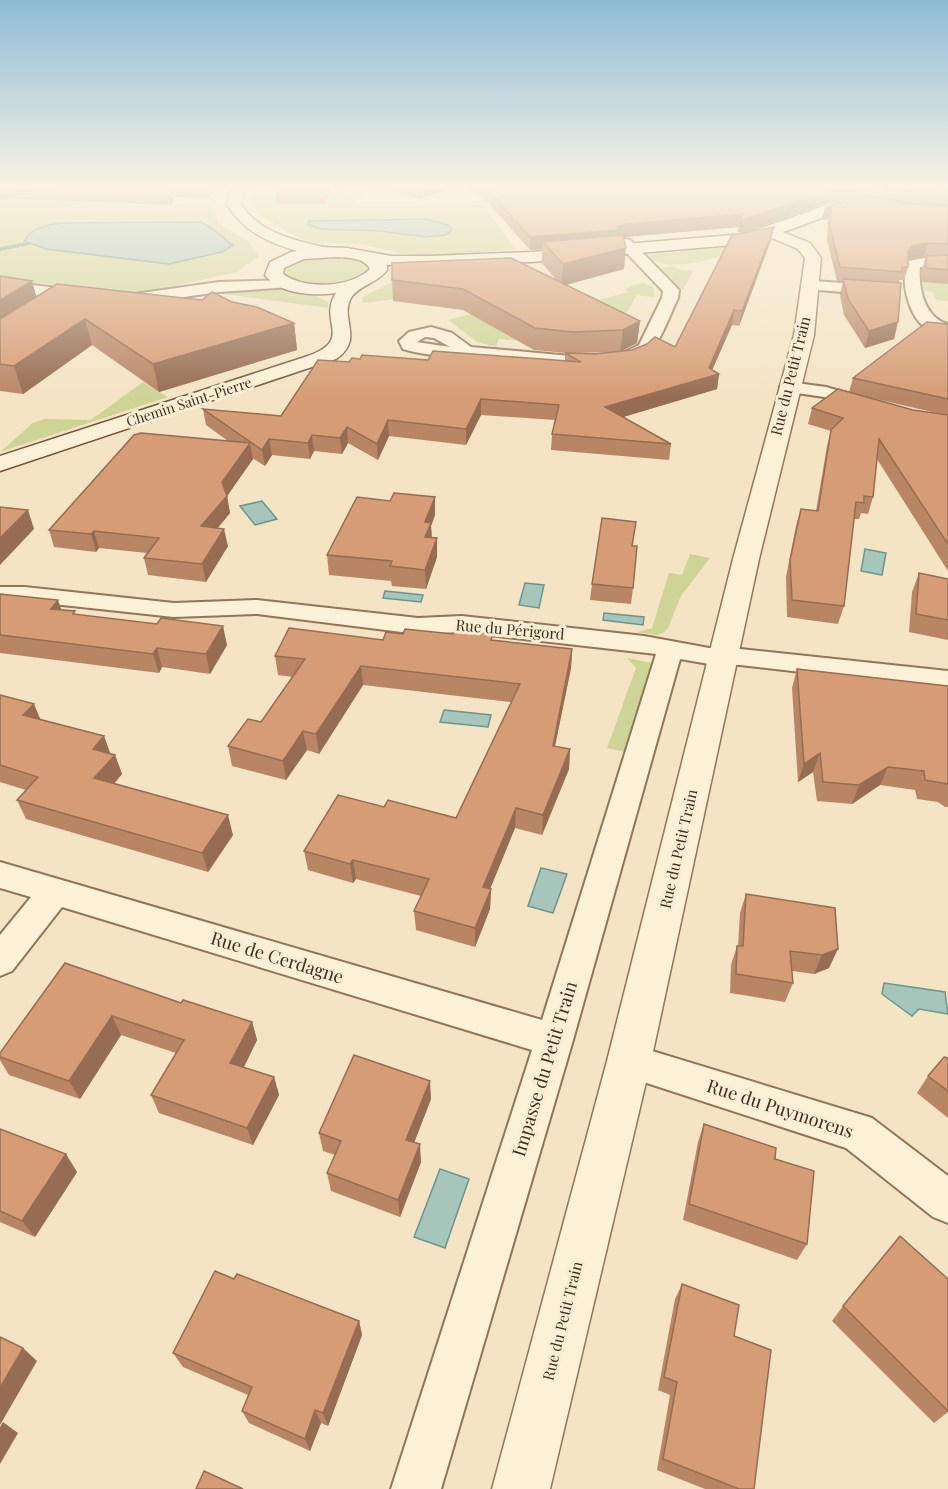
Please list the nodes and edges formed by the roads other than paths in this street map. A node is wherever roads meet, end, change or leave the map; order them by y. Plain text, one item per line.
1 (279, 258) edge
2 (295, 258) edge
3 (359, 258) edge
4 (472, 258) edge
5 (641, 258) edge
6 (812, 258) edge
7 (948, 263) edge
8 (278, 265) junction
9 (374, 266) junction
10 (286, 284) junction
11 (355, 285) junction
12 (0, 286) edge
13 (811, 286) junction
14 (219, 287) junction
15 (308, 289) junction
16 (904, 292) junction
17 (71, 295) junction
18 (93, 297) edge
19 (114, 299) edge
20 (52, 307) edge
21 (339, 309) junction
22 (948, 329) edge
23 (467, 352) edge
24 (789, 387) junction
25 (887, 411) edge
26 (0, 464) edge
27 (0, 594) edge
28 (670, 649) junction
29 (725, 657) junction
30 (948, 680) edge
31 (0, 875) edge
32 (55, 891) junction
33 (0, 961) edge
34 (555, 1040) junction
35 (629, 1061) junction
36 (948, 1202) edge
37 (416, 1489) edge
38 (521, 1489) edge

1 - 8 street
2 - 8 street
3 - 9 street
4 - 9 street
5 - 23 street
6 - 13 street, Rue du Petit Train
7 - 16 street
8 - 10 street
8 - 14 street
9 - 11 street
10 - 14 street
10 - 15 street
11 - 15 street
11 - 21 street
12 - 17 street
13 - 16 street
13 - 24 street, Rue du Petit Train
14 - 19 street
15 - 21 street
16 - 22 street
17 - 18 street
17 - 20 street
21 - 26 street, Chemin Saint-Pierre
24 - 25 street
24 - 29 street, Rue du Petit Train
27 - 28 street, Rue du Périgord
28 - 29 street, Rue du Périgord
28 - 34 street, Impasse du Petit Train
29 - 30 street, Rue du Périgord
29 - 35 street, Rue du Petit Train
31 - 32 street, Rue de Cerdagne
32 - 33 street
32 - 34 street, Rue de Cerdagne
34 - 37 street, Impasse du Petit Train
35 - 36 street, Rue du Puymorens
35 - 38 street, Rue du Petit Train

